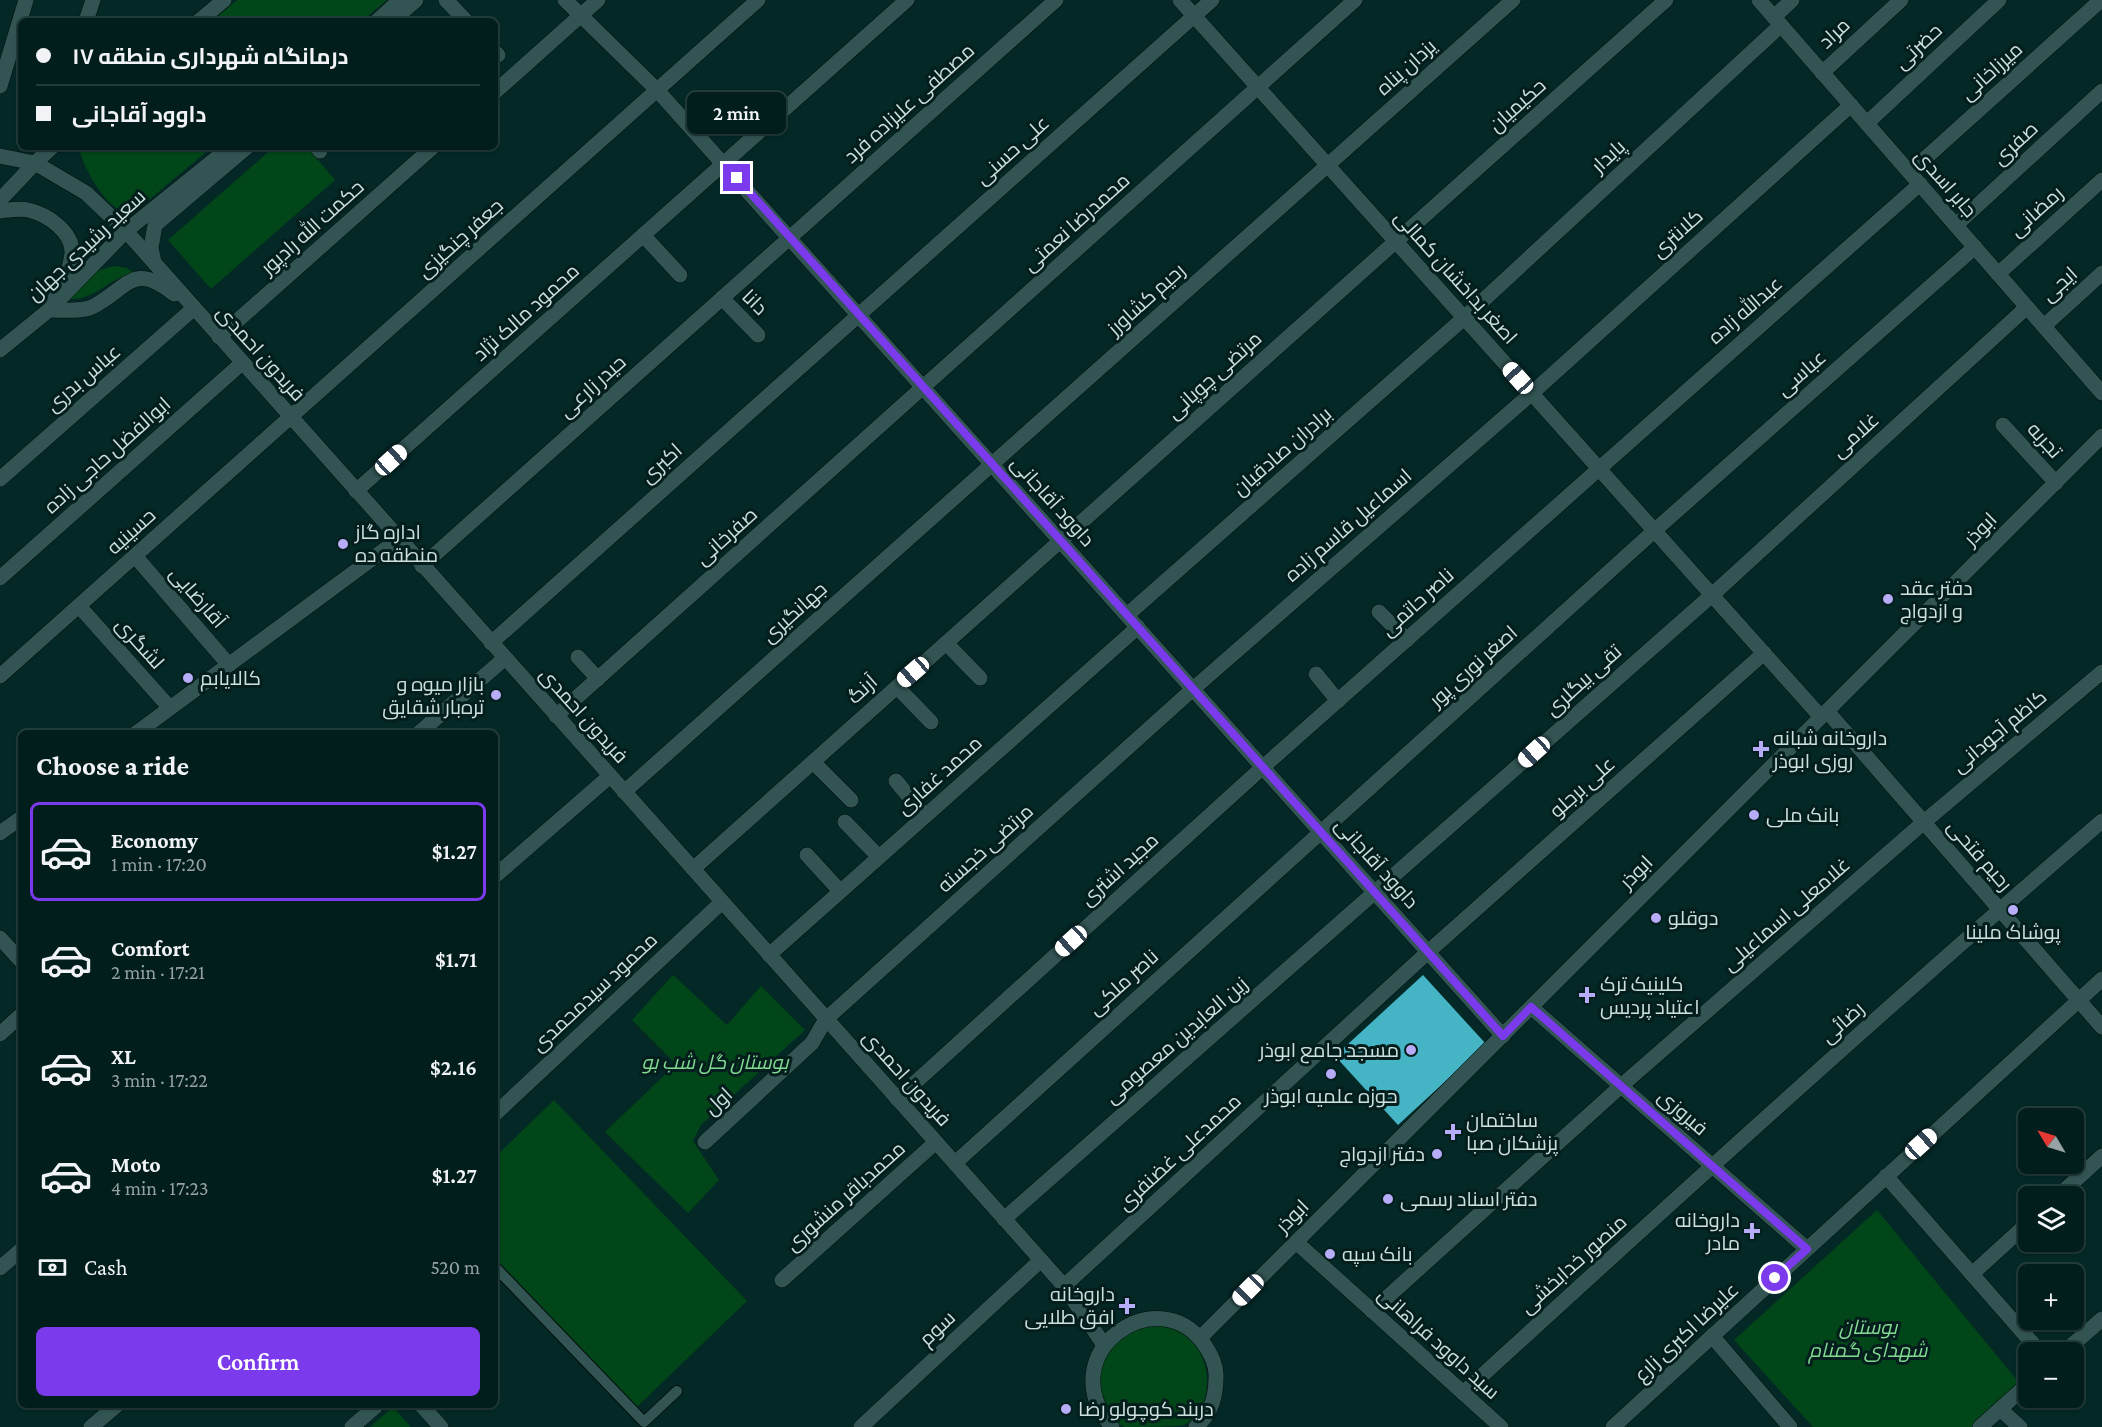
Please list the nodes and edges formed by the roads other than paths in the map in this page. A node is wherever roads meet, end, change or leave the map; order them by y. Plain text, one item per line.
1 (27, 0) edge
2 (93, 0) edge
3 (224, 0) edge
4 (401, 0) edge
5 (416, 0) edge
6 (446, 0) edge
7 (565, 0) edge
8 (598, 0) edge
9 (758, 0) edge
10 (907, 0) edge
11 (1056, 0) edge
12 (1180, 0) edge
13 (1212, 0) edge
14 (1355, 0) edge
15 (1513, 0) edge
16 (1666, 0) edge
17 (1759, 0) edge
18 (1792, 0) edge
19 (1901, 0) edge
20 (1999, 0) edge
21 (2101, 0) edge
22 (208, 11) edge
23 (580, 15) junction
24 (1194, 16) junction
25 (21, 18) edge
26 (87, 18) edge
27 (380, 18) edge
28 (395, 18) edge
29 (463, 18) edge
30 (1777, 21) junction
31 (18, 29) edge
32 (1822, 73) junction
33 (0, 86) edge
34 (1258, 87) junction
35 (498, 89) edge
36 (657, 90) junction
37 (2102, 91) edge
38 (1851, 105) junction
39 (1866, 123) junction
40 (40, 150) edge
41 (49, 150) edge
42 (226, 150) edge
43 (243, 150) edge
44 (430, 150) edge
45 (0, 156) edge
46 (35, 163) junction
47 (723, 164) junction
48 (1328, 165) junction
49 (1915, 178) junction
50 (2102, 180) edge
51 (0, 200) edge
52 (0, 211) edge
53 (1956, 225) junction
54 (126, 231) junction
55 (643, 235) junction
56 (790, 238) junction
57 (1396, 241) junction
58 (1975, 248) junction
59 (154, 262) junction
60 (2102, 273) edge
61 (680, 274) dead end
62 (1998, 274) junction
63 (722, 298) junction
64 (2027, 307) junction
65 (193, 309) junction
66 (50, 310) junction
67 (858, 315) junction
68 (1464, 318) junction
69 (2043, 326) junction
70 (758, 335) dead end
71 (219, 338) junction
72 (0, 350) edge
73 (242, 363) junction
74 (923, 387) junction
75 (1532, 393) junction
76 (2102, 393) edge
77 (291, 418) junction
78 (2003, 425) dead end
79 (2102, 436) edge
80 (992, 464) junction
81 (1599, 468) junction
82 (0, 479) edge
83 (2056, 483) junction
84 (356, 491) junction
85 (1654, 531) junction
86 (399, 540) junction
87 (1060, 541) junction
88 (135, 556) junction
89 (422, 566) junction
90 (0, 578) edge
91 (1712, 595) junction
92 (79, 606) junction
93 (1379, 612) dead end
94 (1127, 615) junction
95 (1138, 627) junction
96 (1407, 640) junction
97 (491, 643) junction
98 (946, 643) junction
99 (1764, 653) junction
100 (578, 657) dead end
101 (505, 658) junction
102 (229, 665) junction
103 (2102, 672) edge
104 (1316, 674) dead end
105 (0, 676) edge
106 (980, 678) dead end
107 (598, 679) junction
108 (897, 687) junction
109 (1192, 689) junction
110 (1338, 701) junction
111 (170, 708) junction
112 (1824, 714) junction
113 (556, 716) junction
114 (931, 722) dead end
115 (140, 730) edge
116 (423, 730) edge
117 (813, 762) junction
118 (1263, 767) junction
119 (610, 776) junction
120 (896, 781) dead end
121 (624, 792) junction
122 (851, 800) dead end
123 (925, 816) junction
124 (18, 820) edge
125 (2102, 821) edge
126 (845, 822) dead end
127 (1924, 822) junction
128 (1320, 831) junction
129 (0, 833) edge
130 (807, 855) dead end
131 (879, 857) junction
132 (693, 869) junction
133 (498, 873) edge
134 (840, 891) junction
135 (1375, 893) junction
136 (722, 902) junction
137 (2000, 909) junction
138 (0, 938) edge
139 (1428, 952) junction
140 (769, 954) junction
141 (18, 958) edge
142 (2102, 979) edge
143 (2078, 999) junction
144 (1531, 1007) junction
145 (18, 1018) edge
146 (826, 1018) junction
147 (2102, 1027) edge
148 (0, 1034) edge
149 (1503, 1036) junction
150 (812, 1043) joint
151 (1621, 1086) junction
152 (897, 1099) junction
153 (498, 1111) edge
154 (705, 1142) dead end
155 (936, 1142) junction
156 (2102, 1156) edge
157 (954, 1163) junction
158 (1712, 1166) junction
159 (1886, 1176) junction
160 (2069, 1186) edge
161 (1004, 1219) junction
162 (2018, 1232) edge
163 (1296, 1242) junction
164 (1807, 1249) junction
165 (18, 1253) edge
166 (1041, 1260) junction
167 (0, 1269) edge
168 (498, 1270) edge
169 (1972, 1274) junction
170 (782, 1280) dead end
171 (1064, 1286) junction
172 (1372, 1311) junction
173 (2102, 1319) edge
174 (1712, 1336) junction
175 (1200, 1338) junction
176 (2031, 1342) edge
177 (2076, 1342) edge
178 (1104, 1345) junction
179 (677, 1391) dead end
180 (1462, 1393) junction
181 (2018, 1393) edge
182 (114, 1408) edge
183 (374, 1408) edge
184 (424, 1408) edge
185 (2000, 1409) junction
186 (92, 1427) edge
187 (352, 1427) edge
188 (441, 1427) edge
189 (861, 1427) edge
190 (1112, 1427) edge
191 (1198, 1427) edge
192 (1501, 1427) edge
193 (1613, 1427) edge
194 (1790, 1427) edge
195 (1980, 1427) edge
196 (2020, 1427) edge

1 - 25 street
2 - 26 street
3 - 22 street
4 - 27 street
5 - 28 street
6 - 29 street
7 - 23 street, داوود آقاجانی
8 - 23 street
9 - 36 street, جعفر چنگیزی
10 - 47 street, محمود مالک نژاد
11 - 56 street, مصطفی علیزاده فرد
12 - 24 street, اصغر بداخشان کمالی
13 - 24 street, علی حسنی
14 - 34 street, محمدرضا نعمتی
15 - 48 street, یزدان پناه
16 - 57 street, حکیمیان
17 - 30 street, جابر اسدی
18 - 30 street
19 - 32 street, مراد
20 - 39 street, حضرتی
21 - 49 street, میرزاخانی
23 - 35 street
23 - 36 street, داوود آقاجانی
24 - 34 street, اصغر بداخشان کمالی
24 - 67 street, علی حسنی
30 - 32 street, جابر اسدی
30 - 68 street, پایدار
31 - 33 street
32 - 38 street, جابر اسدی
34 - 48 street, اصغر بداخشان کمالی
34 - 74 street, محمدرضا نعمتی
36 - 47 street, داوود آقاجانی
36 - 77 street, جعفر چنگیزی
37 - 53 street, صفری
38 - 39 street, جابر اسدی
38 - 75 street, کلانتری
39 - 49 street, جابر اسدی
40 - 46 street
41 - 46 street
42 - 54 street, سعید رشیدی جهان
43 - 59 street, سعید رشیدی جهان
44 - 71 street, حکمت الله رادپور
45 - 46 street, فریدون احمدی
46 - 51 street
46 - 54 street, فریدون احمدی
47 - 55 street, محمود مالک نژاد
47 - 56 street, داوود آقاجانی
48 - 57 street, اصغر بداخشان کمالی
48 - 80 street, رحیم کشاورز
49 - 53 street, جابر اسدی
49 - 81 street, عبدالله زاده
50 - 62 street, رمضانی
52 - 66 street
53 - 58 street, جابر اسدی
54 - 59 street, فریدون احمدی
54 - 66 street, سعید رشیدی جهان
55 - 61 street
55 - 84 street, محمود مالک نژاد
56 - 63 street, حیدر زارعی
56 - 67 street, داوود آقاجانی
57 - 68 street, اصغر بداخشان کمالی
57 - 87 street, مرتضی چوپانی
58 - 62 street, جابر اسدی
58 - 85 street, عباسی
59 - 65 street, فریدون احمدی
60 - 69 street, ایجی
62 - 64 street, جابر اسدی
63 - 70 street, دانا
63 - 89 street, حیدر زارعی
64 - 69 street, جابر اسدی
64 - 91 street, غلامی
65 - 66 street
65 - 71 street, فریدون احمدی
65 - 82 street, عباس بدری
66 - 72 street, سعید رشیدی جهان
67 - 74 street, داوود آقاجانی
67 - 97 street, اکبری
68 - 75 street, اصغر بداخشان کمالی
68 - 94 street, برادران صادقیان
69 - 76 street, جابر اسدی
71 - 73 street, فریدون احمدی
73 - 77 street, فریدون احمدی
73 - 90 street, ابوالفضل حاجی زاده
74 - 80 street, داوود آقاجانی
74 - 107 street, صفرخانی
75 - 81 street, اصغر بداخشان کمالی
75 - 109 street, اسماعیل قاسم زاده
77 - 84 street, فریدون احمدی
77 - 88 street, حسینیه
78 - 83 street, تجربه
79 - 83 street, ابوذر
80 - 87 street, داوود آقاجانی
80 - 121 street, جهانگیری
81 - 85 street, اصغر بداخشان کمالی
81 - 96 street, ناصر حاتمی
83 - 112 street, ابوذر
84 - 86 street, فریدون احمدی
85 - 91 street, اصغر بداخشان کمالی
85 - 128 street, اصغر نوری پور
86 - 89 street, فریدون احمدی
86 - 102 street
87 - 94 street, داوود آقاجانی
87 - 98 street, آرنگ
88 - 92 street, حسینیه
88 - 102 street, آقارضایی
89 - 97 street, فریدون احمدی
91 - 99 street, اصغر بداخشان کمالی
91 - 135 street, تقی بیگلری
92 - 105 street, حسینیه
92 - 111 street, لشگری
93 - 96 street
94 - 95 street, داوود آقاجانی
95 - 109 street, داوود آقاجانی
95 - 123 street, محمد غفاری
96 - 110 street, ناصر حاتمی
97 - 101 street, فریدون احمدی
98 - 106 street
98 - 108 street, آرنگ
99 - 112 street, اصغر بداخشان کمالی
99 - 139 street, علی برجلو
100 - 107 street
101 - 113 street, فریدون احمدی
101 - 116 street
102 - 111 street
103 - 127 street, کاظم آجودانی
104 - 110 street
107 - 113 street, صفرخانی
108 - 114 street
108 - 117 street, آرنگ
109 - 118 street, داوود آقاجانی
109 - 146 street, مرتضی خجسته
110 - 118 street, ناصر حاتمی
111 - 115 street
112 - 127 street, رحیم فتحی
112 - 144 street, ابوذر
113 - 119 street, فریدون احمدی
117 - 122 street
117 - 132 street, آرنگ
118 - 128 street, داوود آقاجانی
118 - 152 street, مجید اشتری
119 - 121 street, فریدون احمدی
119 - 133 street
120 - 123 street
121 - 132 street, فریدون احمدی
123 - 131 street, محمد غفاری
124 - 129 street
125 - 137 street, رضائی
126 - 131 street
127 - 137 street, رحیم فتحی
127 - 151 street, غلامعلی اسماعیلی
128 - 135 street, داوود آقاجانی
128 - 157 street, ناصر ملکی
130 - 134 street
131 - 134 street, محمد غفاری
132 - 136 street, فریدون احمدی
134 - 140 street, محمد غفاری
135 - 139 street, داوود آقاجانی
135 - 161 street, زین العابدین معصومی
136 - 140 street, فریدون احمدی
136 - 153 street, محمود سیدمحمدی
137 - 143 street, رحیم فتحی
137 - 158 street, رضائی
138 - 141 street
139 - 149 street, داوود آقاجانی
139 - 171 street, محمدعلی غضنفری
140 - 146 street, فریدون احمدی
142 - 143 street, علیرضا اکبری زارع
143 - 147 street, رحیم فتحی
143 - 159 street, علیرضا اکبری زارع
144 - 149 street, ابوذر
144 - 151 street, فیروزی
145 - 148 street
146 - 150 street, مرتضی خجسته
146 - 152 street, فریدون احمدی
149 - 163 street, ابوذر
150 - 154 street, اول
151 - 158 street, فیروزی
151 - 172 street, غلامعلی اسماعیلی
152 - 155 street, فریدون احمدی
155 - 157 street, فریدون احمدی
155 - 170 street, محمدباقر منشوری
156 - 160 street
157 - 161 street, فریدون احمدی
158 - 164 street, فیروزی
158 - 180 street, منصور خدابخشی
159 - 164 street, علیرضا اکبری زارع
159 - 169 street
161 - 166 street, فریدون احمدی
162 - 169 street
163 - 172 street, سید داوود فراهانی
163 - 175 street, ابوذر
164 - 174 street, علیرضا اکبری زارع
165 - 167 street
166 - 171 street, فریدون احمدی
166 - 189 street, سوم
168 - 179 lane
169 - 176 street
171 - 178 street, فریدون احمدی
172 - 180 street, سید داوود فراهانی
173 - 177 street
174 - 193 street, علیرضا اکبری زارع
174 - 194 street
175 - 178 street
175 - 191 street
178 - 190 street
180 - 192 street, سید داوود فراهانی
181 - 185 street
182 - 186 street
183 - 187 street
184 - 188 street
185 - 195 street
185 - 196 street

